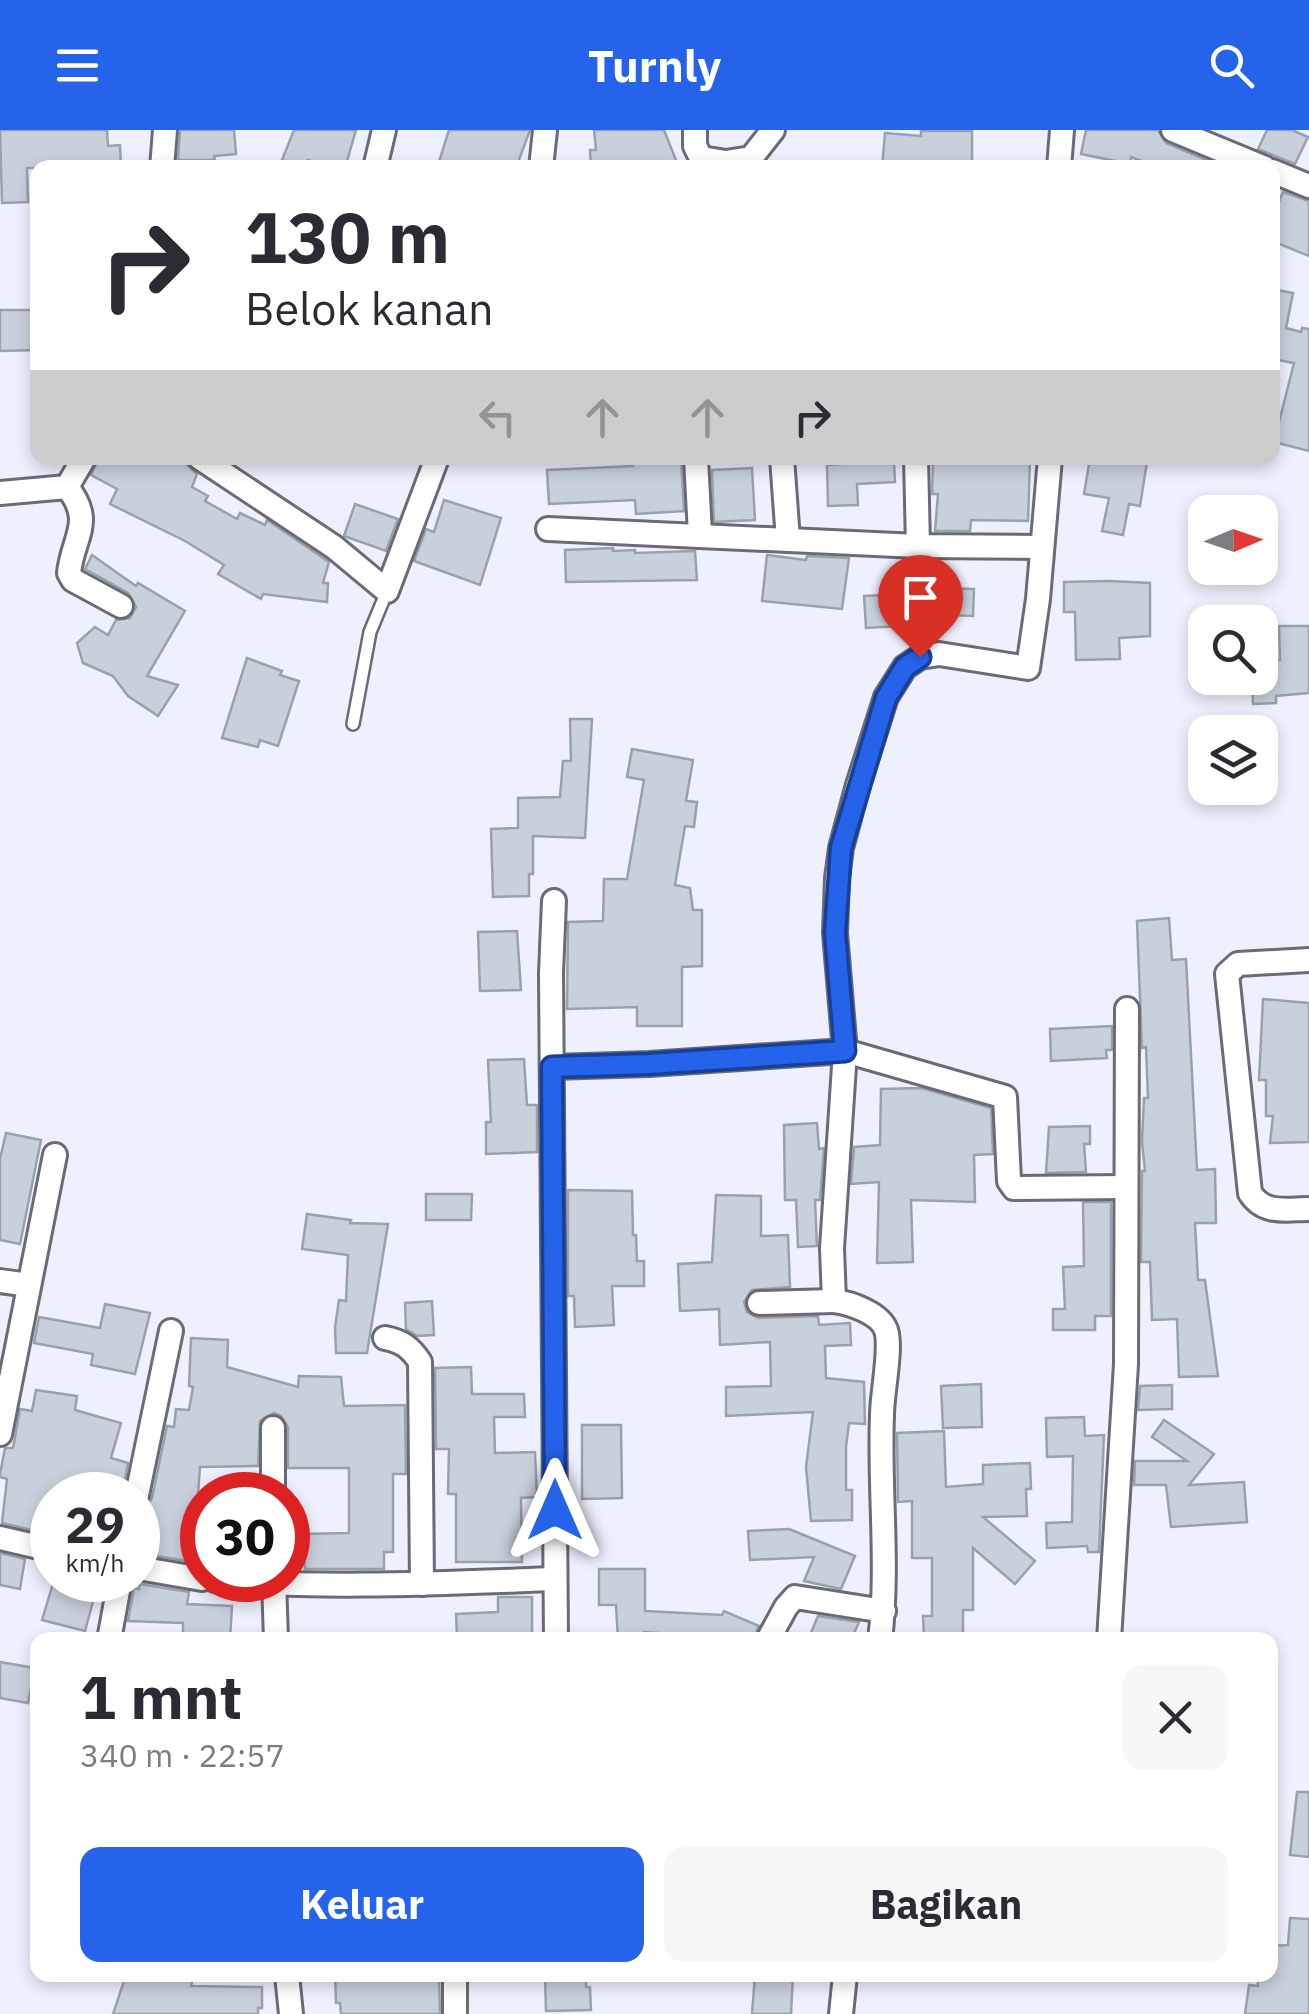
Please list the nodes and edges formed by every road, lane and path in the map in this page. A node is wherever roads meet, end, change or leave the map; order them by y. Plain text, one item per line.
1 (164, 130) edge
2 (384, 130) edge
3 (546, 130) edge
4 (695, 130) edge
5 (773, 130) edge
6 (1062, 130) edge
7 (1173, 130) edge
8 (162, 160) edge
9 (377, 160) edge
10 (542, 160) edge
11 (710, 160) edge
12 (733, 160) edge
13 (1060, 160) edge
14 (1245, 160) edge
15 (1280, 174) edge
16 (1309, 186) edge
17 (80, 465) edge
18 (211, 465) edge
19 (434, 465) edge
20 (696, 465) edge
21 (783, 465) edge
22 (916, 465) edge
23 (1049, 465) edge
24 (67, 487) junction
25 (0, 493) edge
26 (548, 529) dead end
27 (700, 534) junction
28 (788, 540) junction
29 (918, 546) junction
30 (1041, 547) junction
31 (387, 591) junction
32 (121, 606) dead end
33 (354, 724) dead end
34 (554, 901) dead end
35 (1309, 960) edge
36 (1126, 1009) dead end
37 (845, 1051) junction
38 (552, 1067) junction
39 (55, 1154) dead end
40 (1126, 1187) junction
41 (1309, 1208) edge
42 (0, 1280) edge
43 (30, 1285) junction
44 (834, 1301) junction
45 (759, 1303) dead end
46 (172, 1331) dead end
47 (385, 1338) dead end
48 (273, 1428) dead end
49 (0, 1434) edge
50 (142, 1472) edge
51 (273, 1472) edge
52 (0, 1538) edge
53 (30, 1545) edge
54 (555, 1579) junction
55 (310, 1582) edge
56 (422, 1584) junction
57 (116, 1602) edge
58 (275, 1602) edge
59 (884, 1611) junction
60 (110, 1632) edge
61 (276, 1632) edge
62 (556, 1632) edge
63 (773, 1632) edge
64 (881, 1632) edge
65 (1109, 1632) edge
66 (288, 1982) edge
67 (456, 1982) edge
68 (844, 1982) edge
69 (290, 2014) edge
70 (455, 2014) edge
71 (840, 2014) edge

1 - 8 street
2 - 9 street
3 - 10 street
4 - 11 street
5 - 12 street
6 - 13 street
7 - 14 street
15 - 16 street
17 - 24 street
18 - 31 street
19 - 31 street
20 - 27 street
21 - 28 street
22 - 29 street
23 - 30 street
24 - 25 street
24 - 32 street
26 - 27 street
27 - 28 street
28 - 29 street
29 - 30 street
30 - 37 street
31 - 33 lane
34 - 38 street
35 - 41 street
36 - 40 street
37 - 38 street
37 - 40 street
37 - 44 street
38 - 54 street
39 - 43 street
40 - 65 street
42 - 43 street
43 - 49 street
44 - 45 street
44 - 59 street
46 - 50 street
47 - 56 street
48 - 51 street
52 - 53 street
54 - 56 street
54 - 62 street
55 - 56 street
57 - 60 street
58 - 61 street
59 - 63 street
59 - 64 street
66 - 69 street
67 - 70 street
68 - 71 street

